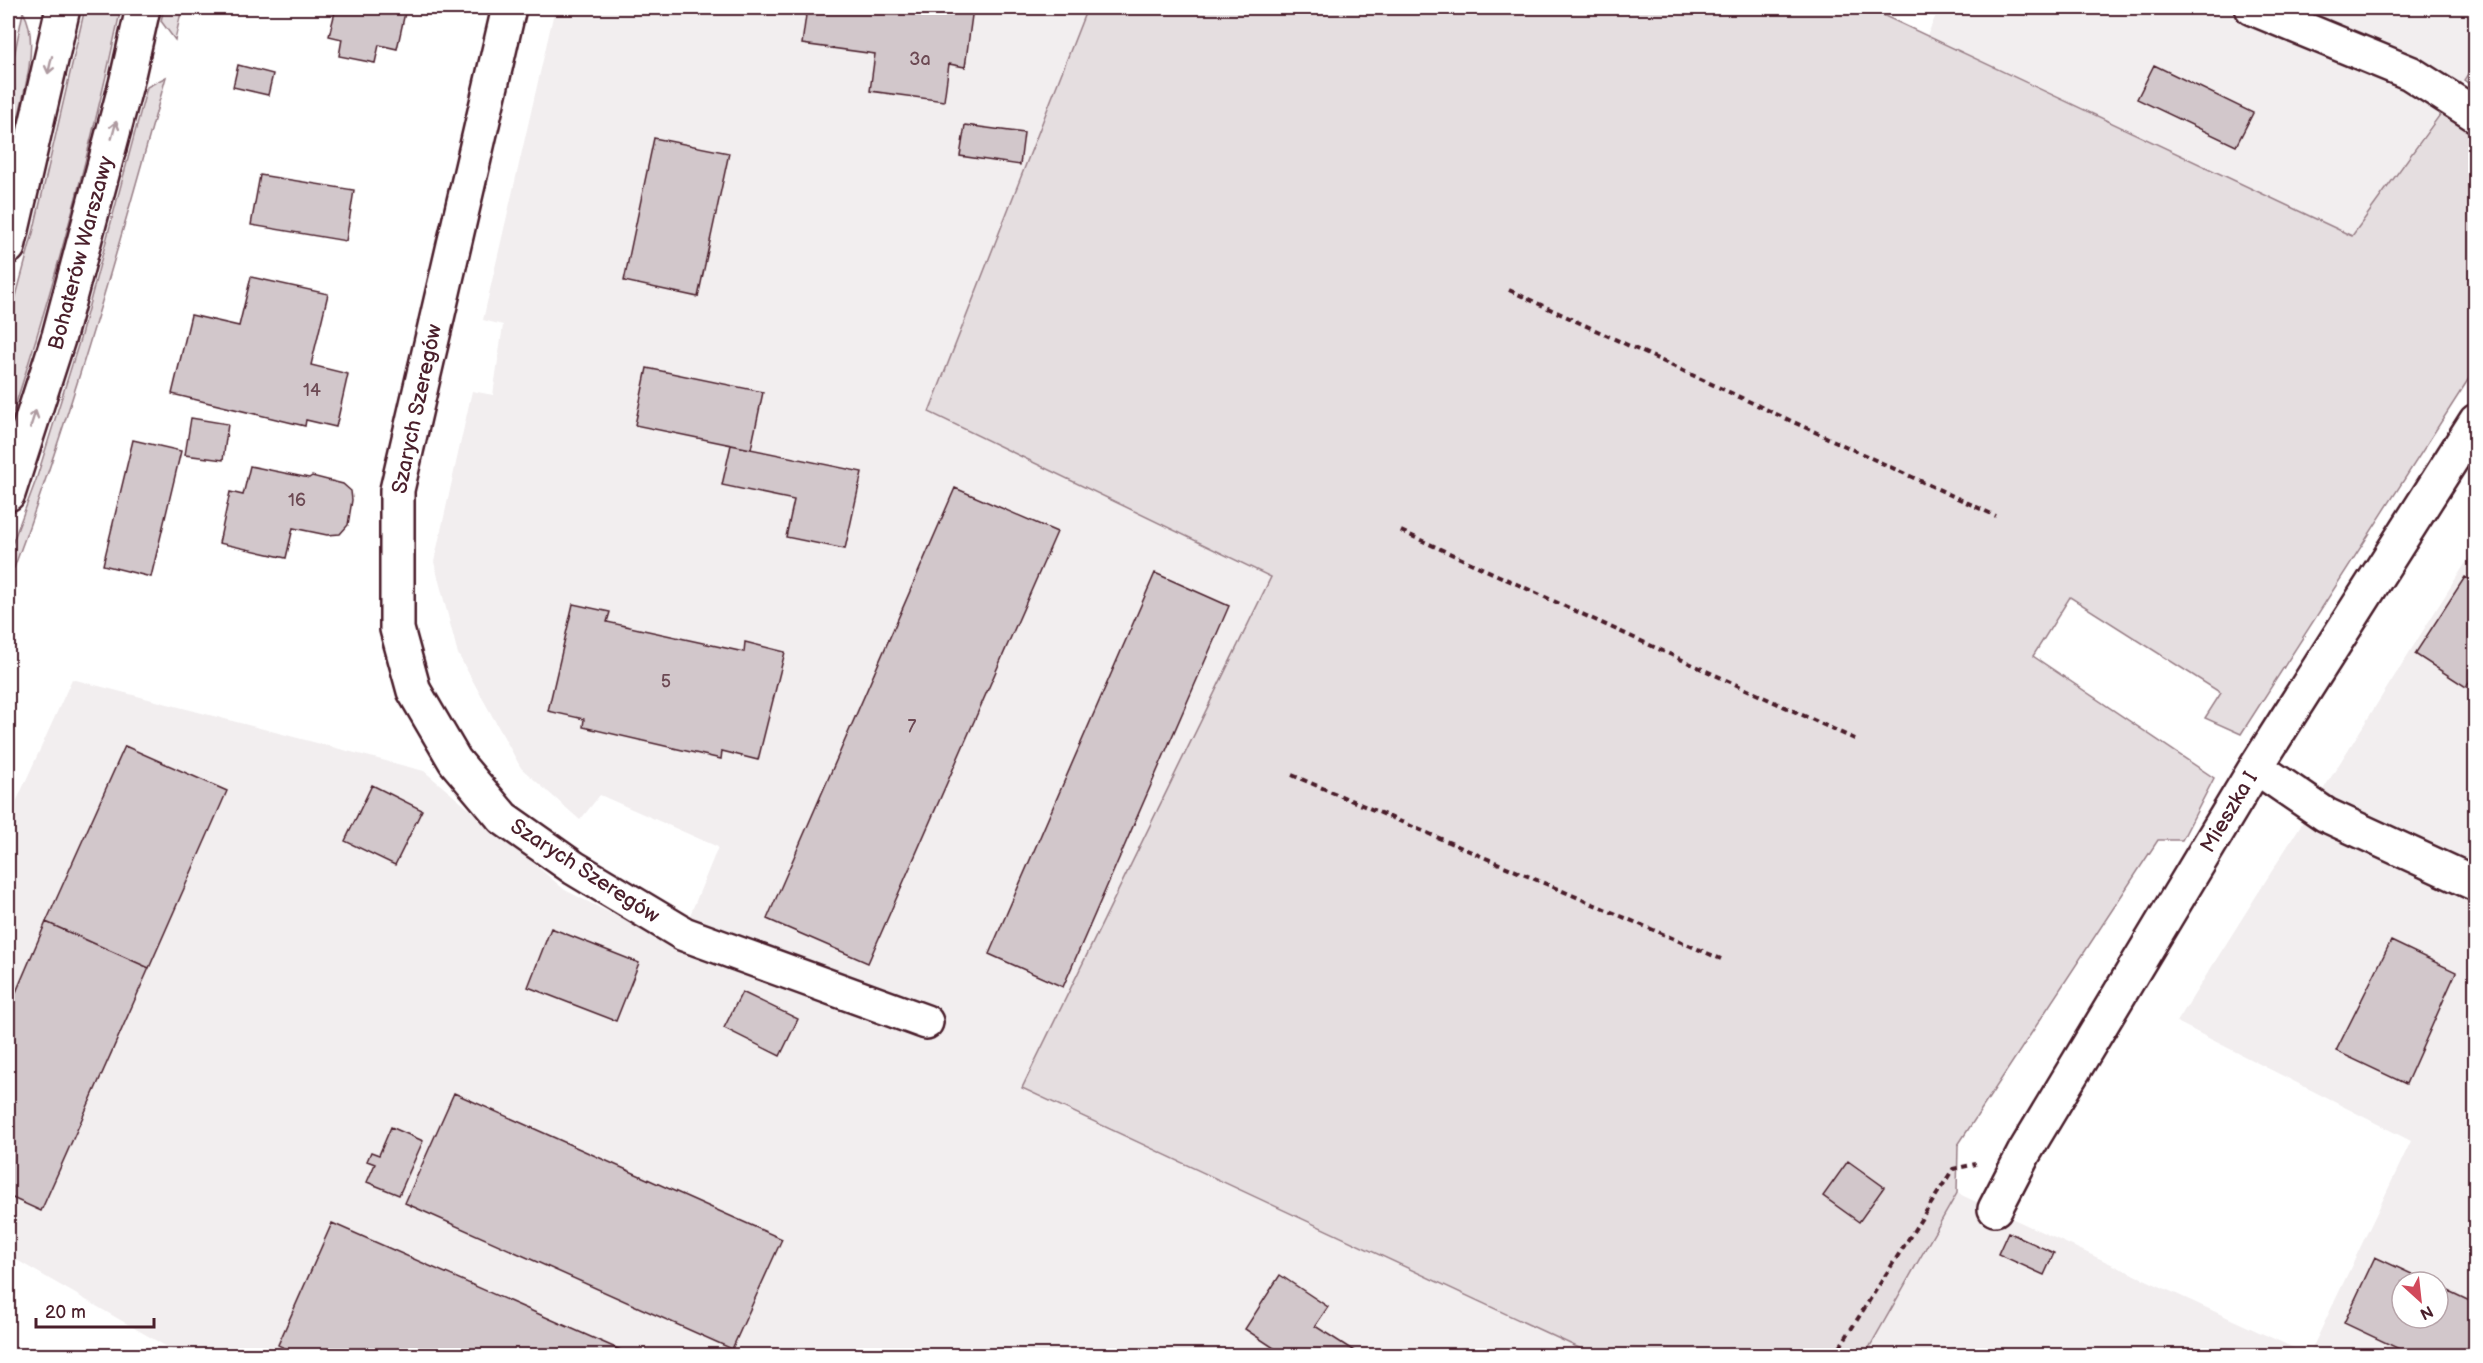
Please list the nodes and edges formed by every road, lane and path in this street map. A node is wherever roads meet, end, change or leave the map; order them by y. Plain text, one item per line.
1 (63, 8) edge
2 (143, 8) edge
3 (509, 8) edge
4 (2252, 8) edge
5 (2475, 115) edge
6 (8, 247) edge
7 (1509, 290) dead end
8 (2475, 421) edge
9 (8, 494) edge
10 (1996, 516) dead end
11 (1401, 531) dead end
12 (1859, 741) dead end
13 (2256, 767) junction
14 (1292, 775) dead end
15 (2475, 884) edge
16 (1721, 959) dead end
17 (926, 1022) dead end
18 (2024, 1153) junction
19 (1995, 1209) dead end
20 (1834, 1356) edge

1 -> 6 street
9 -> 2 street, Bohaterów Warszawy
3 - 17 street, Szarych Szeregów
4 - 5 street
7 - 10 path
8 - 13 street, Mieszka I
11 - 12 path
13 - 15 street
13 - 18 street, Mieszka I
14 - 16 path
18 - 19 street, Mieszka I
18 - 20 path

